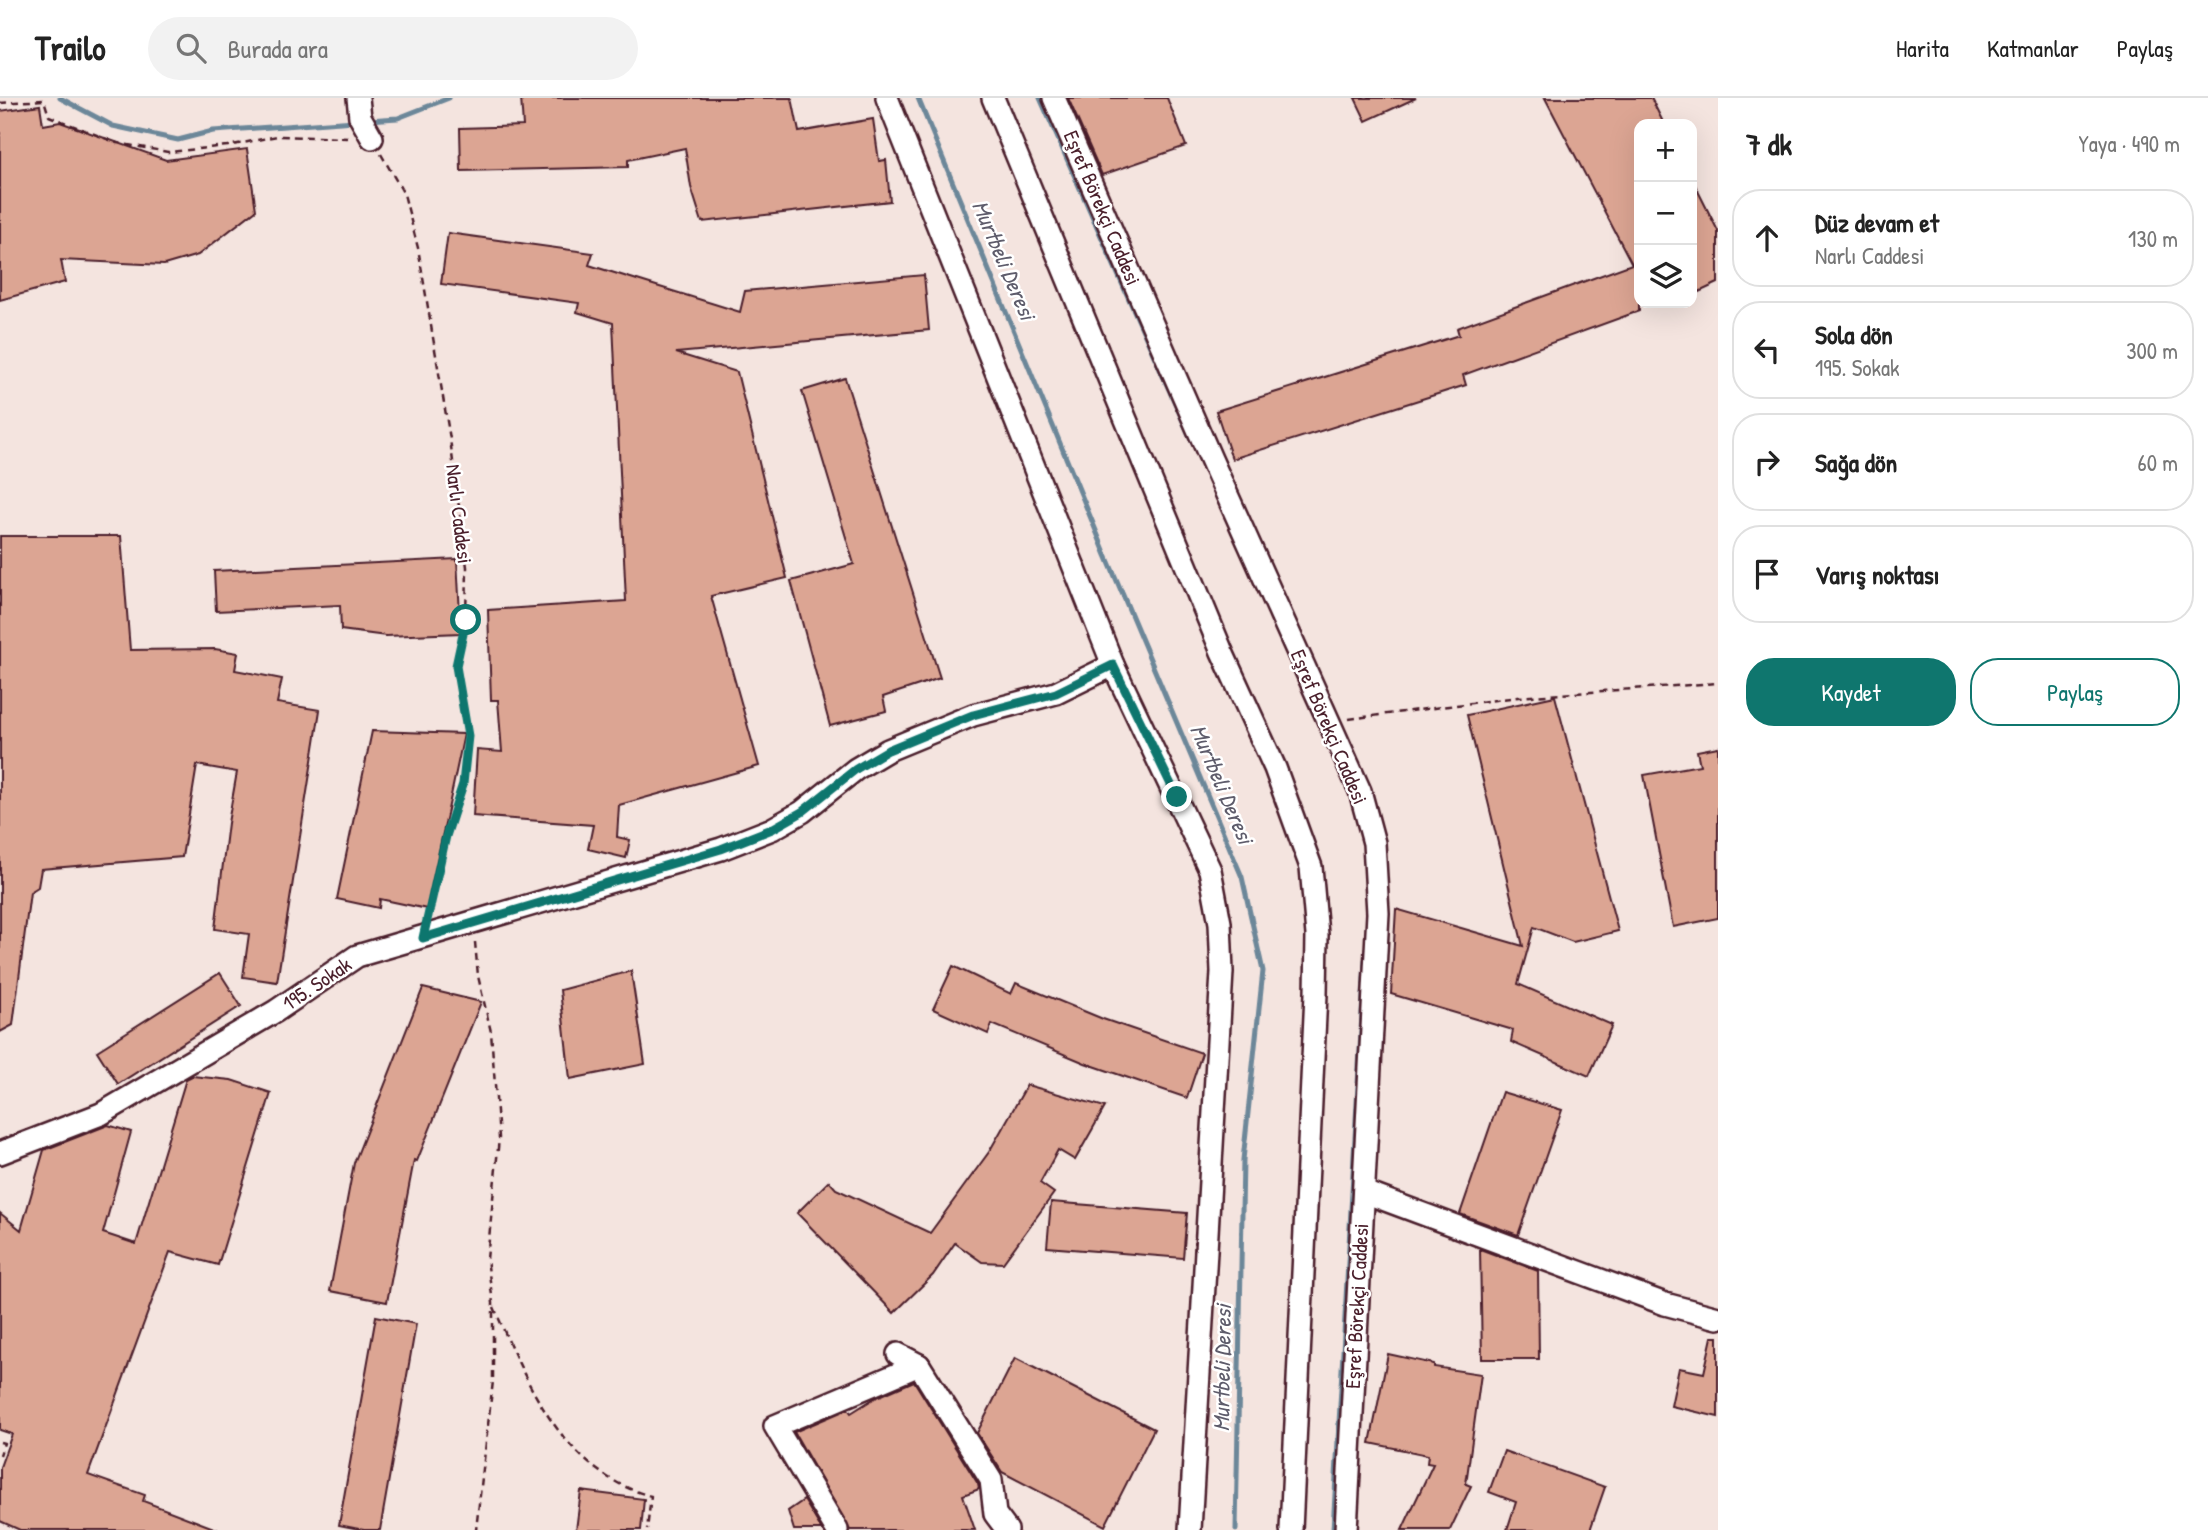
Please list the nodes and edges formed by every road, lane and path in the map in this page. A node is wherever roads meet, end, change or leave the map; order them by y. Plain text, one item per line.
1 (887, 98) edge
2 (993, 98) edge
3 (1054, 98) edge
4 (0, 103) edge
5 (365, 121) edge
6 (1113, 665) junction
7 (1718, 683) edge
8 (1328, 722) junction
9 (474, 923) junction
10 (423, 938) junction
11 (0, 1153) edge
12 (1364, 1192) junction
13 (493, 1303) junction
14 (1718, 1318) edge
15 (898, 1354) dead end
16 (919, 1365) junction
17 (0, 1442) edge
18 (0, 1455) edge
19 (476, 1530) edge
20 (648, 1530) edge
21 (837, 1530) edge
22 (1007, 1530) edge
23 (1190, 1530) edge
24 (1291, 1530) edge
25 (1346, 1530) edge

1 - 6 street
2 - 24 street
3 - 8 street, Eşref Börekçi Caddesi
4 - 5 path
5 - 10 path, Narlı Caddesi
6 - 9 street, 195. Sokak
6 - 23 street
7 - 8 path
8 - 12 street, Eşref Börekçi Caddesi
9 - 10 street, 195. Sokak
9 - 13 path
10 - 11 street, 195. Sokak
12 - 14 street
12 - 25 street, Eşref Börekçi Caddesi
13 - 19 path
13 - 20 path
15 - 16 street
16 - 21 street
16 - 22 street
17 - 18 path

